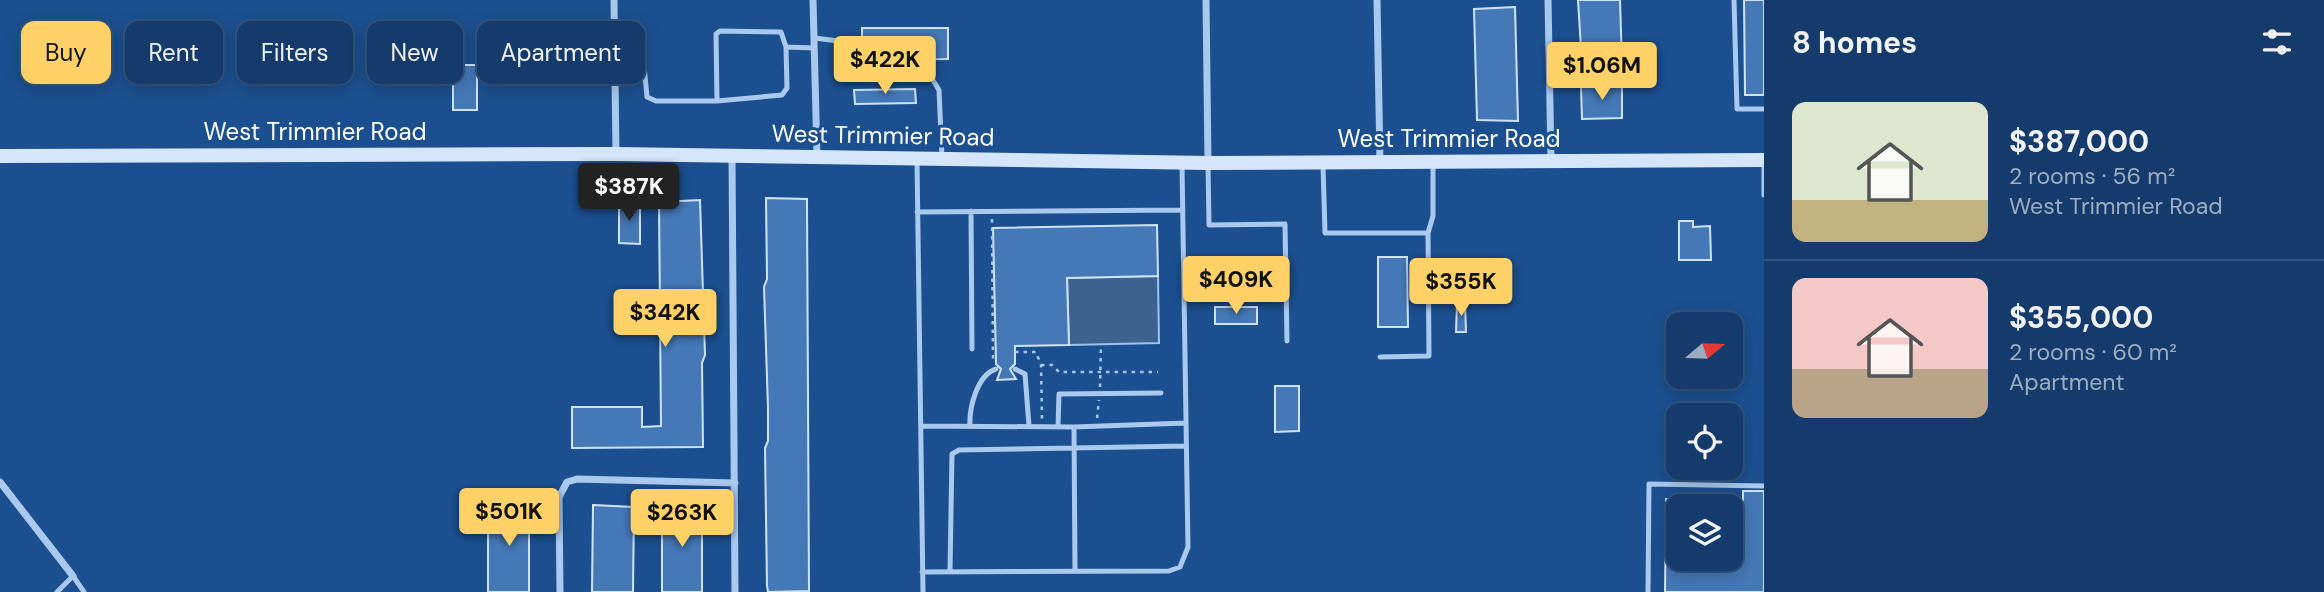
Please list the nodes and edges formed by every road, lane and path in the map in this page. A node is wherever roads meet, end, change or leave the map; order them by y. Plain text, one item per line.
1 (614, 0) edge
2 (813, 0) edge
3 (1206, 0) edge
4 (1377, 0) edge
5 (1548, 0) edge
6 (1734, 0) edge
7 (614, 21) edge
8 (814, 38) junction
9 (786, 47) junction
10 (814, 48) junction
11 (645, 76) edge
12 (615, 84) edge
13 (717, 101) junction
14 (1764, 109) edge
15 (616, 154) junction
16 (732, 155) junction
17 (0, 156) edge
18 (817, 156) junction
19 (917, 160) junction
20 (943, 160) junction
21 (1380, 160) junction
22 (1433, 160) junction
23 (1551, 160) junction
24 (1764, 160) edge
25 (1323, 161) junction
26 (1182, 163) junction
27 (1208, 163) junction
28 (1764, 195) edge
29 (1183, 210) junction
30 (971, 211) junction
31 (1013, 211) junction
32 (917, 212) junction
33 (1428, 233) junction
34 (1287, 341) dead end
35 (1101, 345) dead end
36 (972, 349) dead end
37 (1015, 352) dead end
38 (1380, 357) dead end
39 (1041, 365) junction
40 (995, 369) joint
41 (1016, 369) dead end
42 (1100, 372) junction
43 (1158, 372) dead end
44 (1100, 393) junction
45 (1161, 393) dead end
46 (1097, 418) dead end
47 (1186, 424) junction
48 (922, 426) junction
49 (970, 426) junction
50 (1029, 426) junction
51 (1042, 427) junction
52 (1058, 427) junction
53 (1074, 427) junction
54 (1186, 446) junction
55 (1073, 448) junction
56 (0, 482) edge
57 (735, 483) junction
58 (1764, 486) edge
59 (950, 571) junction
60 (1074, 571) junction
61 (922, 572) junction
62 (73, 576) junction
63 (57, 592) edge
64 (85, 592) edge
65 (560, 592) edge
66 (735, 592) edge
67 (923, 592) edge
68 (1648, 592) edge

1 - 7 street
2 - 8 street
3 - 27 street
4 - 21 street
5 - 23 street
6 - 14 lane
8 - 10 street
8 - 20 lane
9 - 10 lane
9 - 13 lane
9 - 13 lane
10 - 18 street
11 - 13 lane
12 - 15 street
15 - 16 main road, West Trimmier Road
15 - 17 main road, West Trimmier Road
16 - 18 main road, West Trimmier Road
16 - 57 street
18 - 19 main road, West Trimmier Road
19 - 20 main road, West Trimmier Road
19 - 32 lane
20 - 26 main road, West Trimmier Road
21 - 22 main road, West Trimmier Road
21 - 25 main road, West Trimmier Road
22 - 23 main road, West Trimmier Road
22 - 33 lane
23 - 24 main road, West Trimmier Road
24 - 28 lane
25 - 27 main road, West Trimmier Road
25 - 33 lane
26 - 27 main road, West Trimmier Road
26 - 29 lane
27 - 34 lane
29 - 31 lane
29 - 47 lane
30 - 31 lane
30 - 32 lane
30 - 36 lane
31 - 40 path
32 - 48 lane
33 - 38 lane
35 - 42 path
37 - 39 path
39 - 42 path
39 - 51 path
40 - 49 lane
41 - 50 lane
42 - 43 path
42 - 44 path
44 - 45 lane
44 - 46 path
44 - 52 lane
47 - 53 lane
47 - 54 lane
48 - 49 lane
48 - 61 lane
49 - 50 lane
50 - 51 lane
51 - 52 lane
52 - 53 lane
53 - 55 lane
54 - 55 lane
54 - 60 lane
55 - 59 lane
55 - 60 lane
56 - 62 street
57 - 65 street
57 - 66 street
58 - 68 lane
59 - 60 lane
59 - 61 lane
61 - 67 lane
62 - 63 lane
62 - 64 lane

